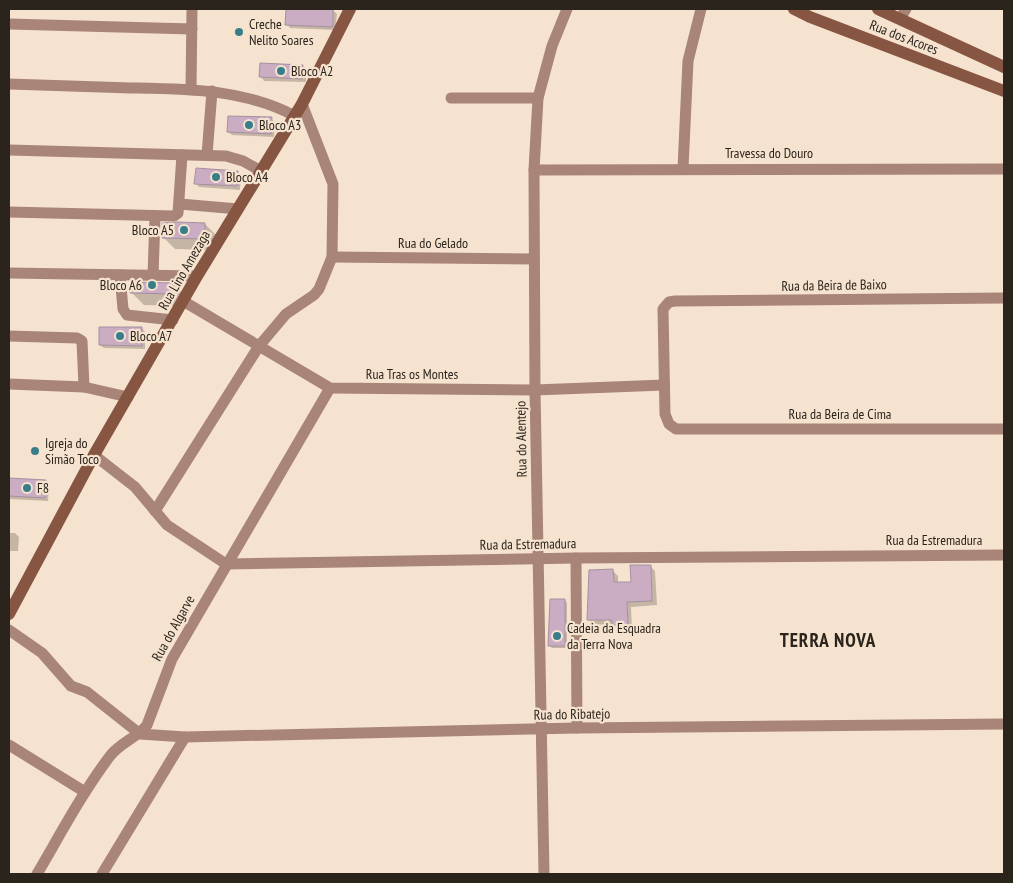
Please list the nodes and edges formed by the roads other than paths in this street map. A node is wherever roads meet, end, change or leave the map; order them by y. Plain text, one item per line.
1 (192, 9) edge
2 (350, 9) edge
3 (568, 9) edge
4 (701, 9) edge
5 (794, 9) edge
6 (878, 9) edge
7 (808, 13) edge
8 (903, 14) edge
9 (345, 15) edge
10 (9, 24) edge
11 (192, 28) junction
12 (1004, 67) edge
13 (9, 84) edge
14 (190, 89) junction
15 (212, 91) junction
16 (1004, 91) edge
17 (451, 98) dead end
18 (538, 98) junction
19 (302, 104) junction
20 (295, 116) junction
21 (9, 150) edge
22 (207, 155) junction
23 (182, 161) junction
24 (684, 168) junction
25 (1004, 169) edge
26 (534, 170) junction
27 (261, 171) junction
28 (179, 208) junction
29 (238, 208) junction
30 (9, 212) edge
31 (155, 217) junction
32 (332, 257) junction
33 (534, 259) junction
34 (9, 273) edge
35 (120, 275) junction
36 (153, 275) junction
37 (197, 276) junction
38 (1004, 298) edge
39 (183, 301) junction
40 (172, 320) junction
41 (9, 336) edge
42 (260, 346) junction
43 (9, 384) edge
44 (664, 385) junction
45 (84, 387) junction
46 (330, 388) junction
47 (534, 390) junction
48 (128, 397) junction
49 (1004, 429) edge
50 (94, 455) junction
51 (155, 511) junction
52 (1004, 554) edge
53 (576, 558) junction
54 (539, 559) junction
55 (226, 564) junction
56 (9, 614) edge
57 (9, 630) edge
58 (1004, 724) edge
59 (577, 728) junction
60 (542, 729) junction
61 (140, 734) junction
62 (185, 737) junction
63 (9, 745) edge
64 (85, 792) junction
65 (37, 874) edge
66 (102, 874) edge
67 (544, 874) edge

1 - 11 street
2 - 9 street, Rua Lino Amezaga
3 - 18 street, Rua do Alentejo
4 - 24 street
5 - 7 street, Rua dos Acores
6 - 8 street
7 - 16 street, Rua dos Acores
8 - 12 street
9 - 19 street, Rua Lino Amezaga
10 - 11 street
11 - 14 street
13 - 14 street
14 - 15 street
15 - 20 street
15 - 22 street
17 - 18 street
18 - 26 street, Rua do Alentejo
19 - 20 street, Rua Lino Amezaga
19 - 32 street
20 - 27 street, Rua Lino Amezaga
21 - 23 street
22 - 23 street
22 - 27 street
23 - 28 street
24 - 25 street, Travessa do Douro
24 - 26 street, Travessa do Douro
26 - 33 street, Rua do Alentejo
27 - 29 street, Rua Lino Amezaga
28 - 29 street
28 - 31 street
29 - 37 street, Rua Lino Amezaga
30 - 31 street
31 - 36 street
32 - 33 street, Rua do Gelado
32 - 42 street
33 - 47 street, Rua do Alentejo
34 - 35 street
35 - 36 street
35 - 40 street
36 - 37 street
37 - 39 street, Rua Lino Amezaga
38 - 44 street, Rua da Beira de Baixo
39 - 40 street, Rua Lino Amezaga
39 - 42 street
40 - 48 street, Rua Lino Amezaga
41 - 45 street
42 - 46 street
42 - 51 street
43 - 45 street
44 - 47 street, Rua Tras os Montes
44 - 49 street, Rua da Beira de Cima
45 - 48 street
46 - 47 street, Rua Tras os Montes
46 - 55 street, Rua do Algarve
47 - 54 street, Rua do Alentejo
48 - 50 street, Rua Lino Amezaga
50 - 51 street
50 - 56 street, Rua Lino Amezaga
51 - 55 street
52 - 53 street, Rua da Estremadura
53 - 54 street, Rua da Estremadura
53 - 59 street
54 - 55 street, Rua da Estremadura
54 - 60 street, Rua do Alentejo
55 - 61 street, Rua do Algarve
57 - 61 street
58 - 59 street, Rua do Ribatejo
59 - 60 street, Rua do Ribatejo
60 - 62 street, Rua do Ribatejo
60 - 67 street, Rua do Alentejo
61 - 62 street, Rua do Ribatejo
61 - 64 street
62 - 66 street
63 - 64 street
64 - 65 street

